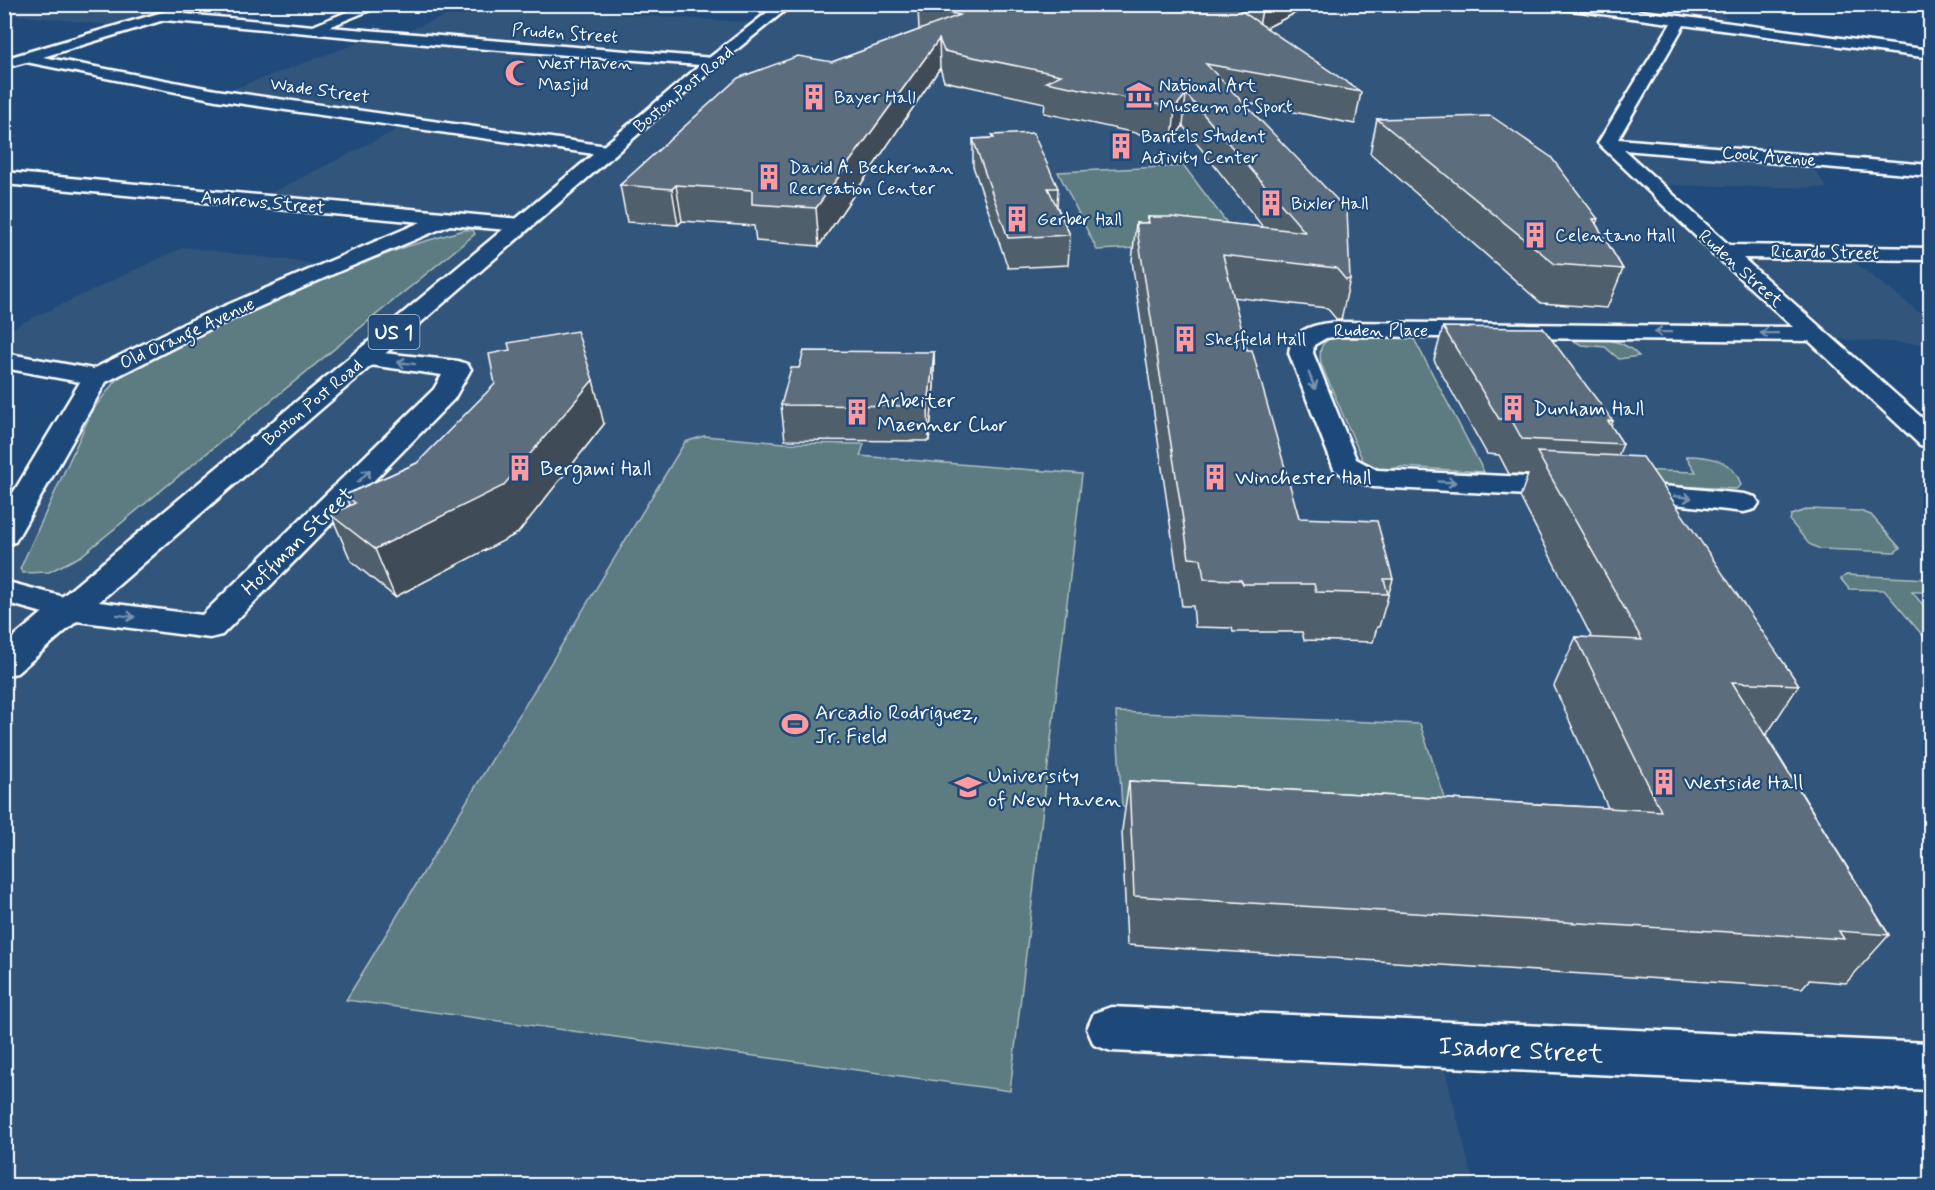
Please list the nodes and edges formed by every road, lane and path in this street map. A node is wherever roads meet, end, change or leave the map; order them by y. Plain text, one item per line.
1 (379, 4) edge
2 (787, 4) edge
3 (1557, 4) edge
4 (197, 5) edge
5 (168, 10) edge
6 (1680, 20) junction
7 (312, 29) junction
8 (1930, 39) edge
9 (1850, 43) junction
10 (1930, 54) edge
11 (27, 58) junction
12 (713, 62) junction
13 (4, 64) edge
14 (1607, 143) junction
15 (608, 151) junction
16 (1930, 170) edge
17 (4, 178) edge
18 (446, 219) junction
19 (521, 225) junction
20 (1720, 251) junction
21 (1930, 254) edge
22 (1816, 334) junction
23 (364, 358) junction
24 (4, 360) edge
25 (96, 377) junction
26 (1930, 440) edge
27 (1744, 503) dead end
28 (4, 535) edge
29 (4, 591) edge
30 (68, 609) junction
31 (4, 664) edge
32 (1111, 1029) dead end
33 (1930, 1067) edge

1 - 7 street
2 - 12 street, Boston Post Road / US 1
3 - 6 street
4 - 5 street
5 - 7 street, Pruden Street
5 - 11 street
6 - 9 street
6 - 14 street
7 - 12 street, Pruden Street
8 - 9 street
9 - 10 street
11 - 13 street
11 - 15 street, Wade Street
12 - 15 street, Boston Post Road / US 1
14 - 16 street, Cook Avenue
14 - 20 street, Ruden Street
15 - 19 street, Boston Post Road / US 1
17 - 18 street, Andrews Street
18 - 19 street, Andrews Street
18 - 25 street, Old Orange Avenue
19 - 23 street, Boston Post Road / US 1
20 - 21 street, Ricardo Street
20 - 22 street, Ruden Street
22 - 26 street, Ruden Street
22 -> 27 street, Ruden Place
23 - 30 street, Boston Post Road / US 1
30 -> 23 street, Hoffman Street
24 - 25 street
25 - 28 street, Old Orange Avenue
29 - 30 street, Hoffman Street
30 - 31 street, Boston Post Road / US 1
32 - 33 street, Isadore Street

